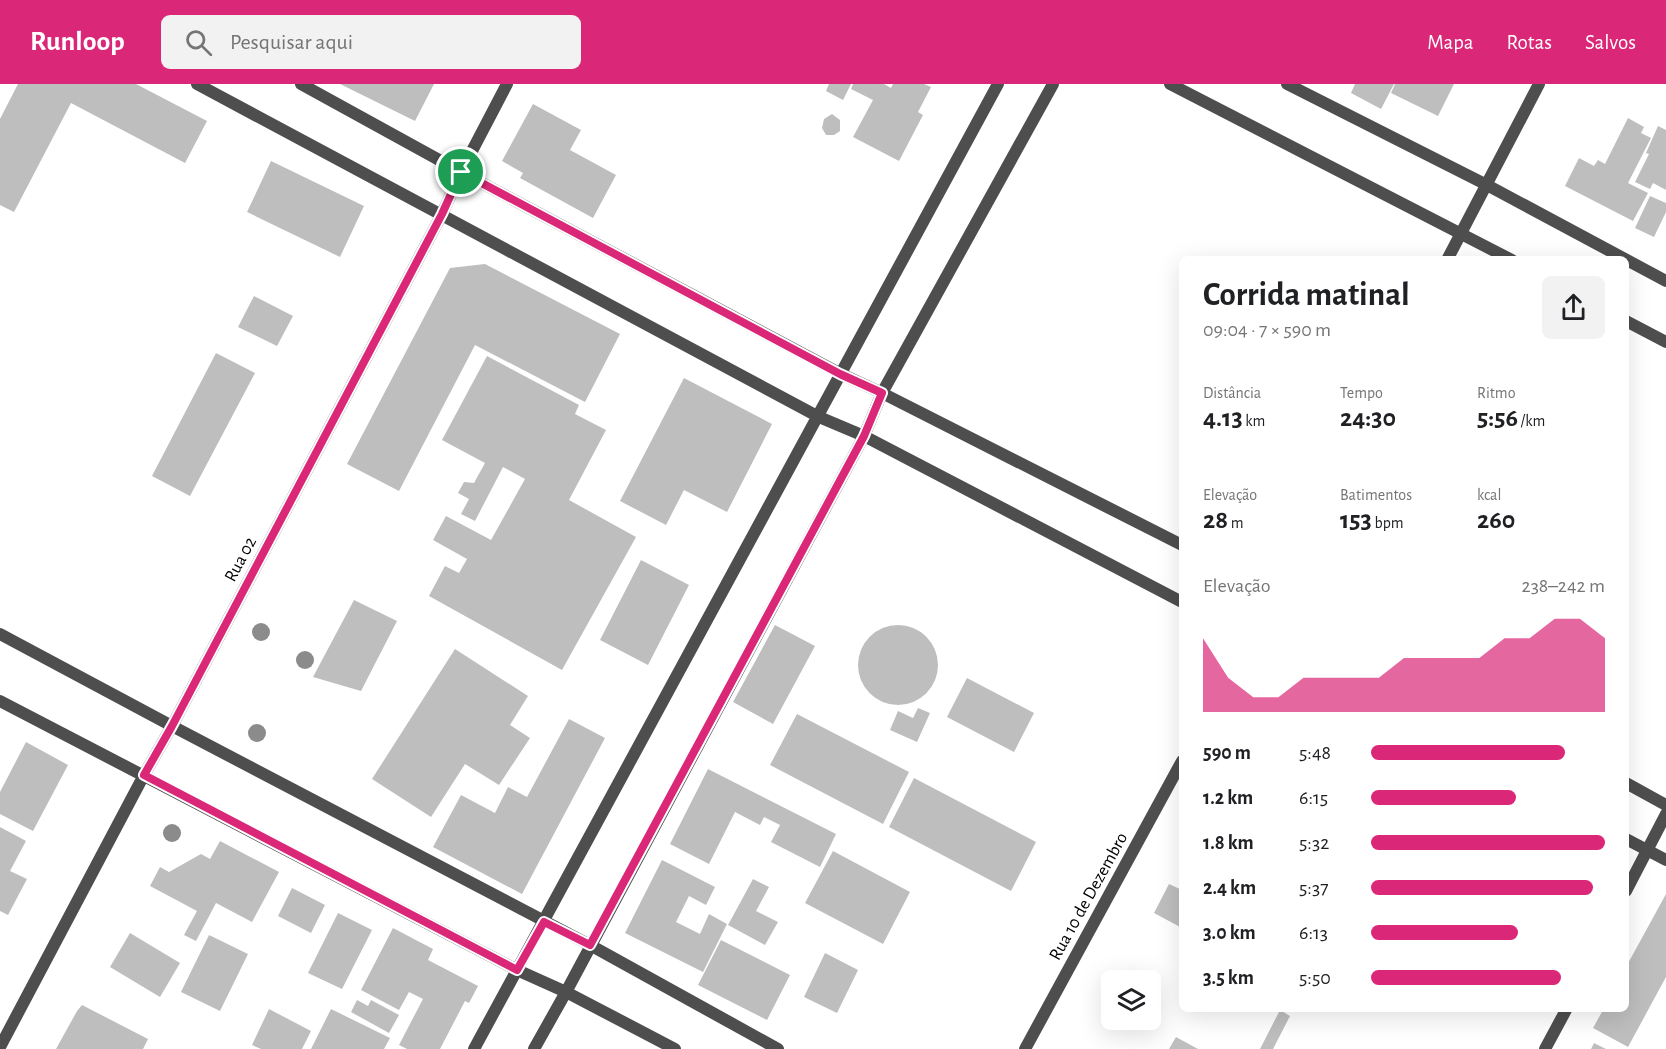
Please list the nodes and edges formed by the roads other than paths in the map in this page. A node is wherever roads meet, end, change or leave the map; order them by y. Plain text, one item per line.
1 (197, 84) edge
2 (301, 84) edge
3 (507, 84) edge
4 (998, 84) edge
5 (1053, 84) edge
6 (1170, 84) edge
7 (1287, 84) edge
8 (1539, 84) edge
9 (461, 172) junction
10 (1485, 184) junction
11 (442, 214) junction
12 (1461, 232) junction
13 (1448, 256) edge
14 (1505, 256) edge
15 (1619, 256) edge
16 (1629, 261) edge
17 (1666, 281) edge
18 (1629, 323) edge
19 (1666, 342) edge
20 (840, 374) junction
21 (882, 393) junction
22 (819, 417) junction
23 (864, 436) junction
24 (1179, 543) edge
25 (1179, 600) edge
26 (0, 634) edge
27 (0, 700) edge
28 (172, 726) junction
29 (1179, 767) edge
30 (144, 775) junction
31 (1629, 785) edge
32 (1666, 805) edge
33 (1666, 814) edge
34 (1629, 840) edge
35 (1647, 850) junction
36 (1666, 860) edge
37 (1629, 885) edge
38 (544, 922) junction
39 (590, 945) junction
40 (517, 970) junction
41 (566, 992) junction
42 (1565, 1012) edge
43 (0, 1047) edge
44 (474, 1049) edge
45 (534, 1049) edge
46 (675, 1049) edge
47 (778, 1049) edge
48 (1025, 1049) edge
49 (1545, 1049) edge

1 - 11 street
2 - 9 street
3 - 9 street, Rua 02
4 - 20 street
5 - 21 street
6 - 12 street
7 - 10 street
8 - 10 street
9 - 11 street, Rua 02
9 - 20 street
10 - 12 street
10 - 15 street
11 - 22 street
11 - 28 street, Rua 02
12 - 13 street
12 - 14 street
16 - 17 street
18 - 19 street
20 - 21 street
20 - 22 street
21 - 23 street
21 - 24 street
22 - 23 street
22 - 38 street
23 - 25 street
23 - 39 street
26 - 28 street
27 - 30 street
28 - 30 street, Rua 02
28 - 38 street
29 - 48 street, Rua 10 de Dezembro
30 - 40 street
30 - 43 street, Rua 02
31 - 32 street
33 - 35 street
34 - 35 street
35 - 36 street
35 - 37 street
38 - 39 street
38 - 40 street
39 - 41 street
39 - 47 street
40 - 41 street
40 - 44 street
41 - 45 street
41 - 46 street
42 - 49 street

